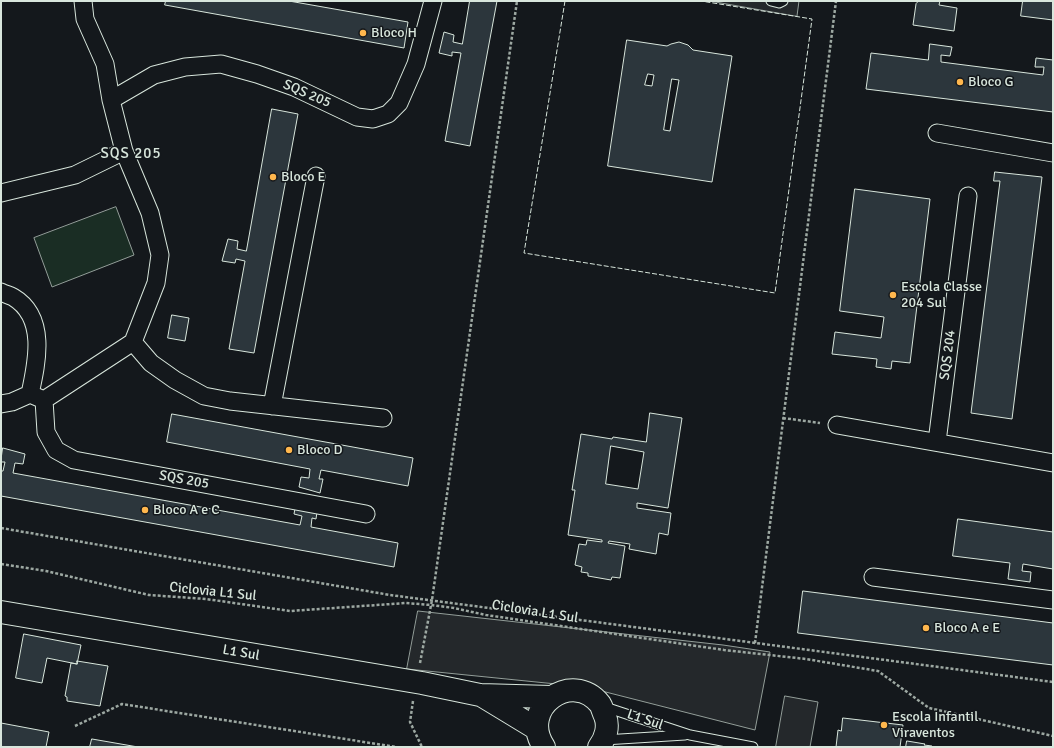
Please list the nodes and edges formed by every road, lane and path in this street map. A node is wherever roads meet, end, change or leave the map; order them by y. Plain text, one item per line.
1 (83, 1) edge
2 (433, 1) edge
3 (518, 1) edge
4 (771, 1) edge
5 (783, 1) edge
6 (836, 1) edge
7 (111, 100) junction
8 (937, 133) dead end
9 (124, 151) junction
10 (1053, 153) edge
11 (316, 176) dead end
12 (1, 193) edge
13 (968, 196) dead end
14 (1, 292) edge
15 (134, 342) junction
16 (37, 397) junction
17 (1, 404) edge
18 (272, 406) junction
19 (383, 418) dead end
20 (784, 418) junction
21 (837, 425) joint
22 (936, 442) junction
23 (1053, 463) edge
24 (366, 514) dead end
25 (1, 528) edge
26 (1, 564) edge
27 (873, 577) dead end
28 (432, 600) junction
29 (1053, 600) edge
30 (431, 605) junction
31 (1, 612) edge
32 (755, 643) junction
33 (416, 682) junction
34 (1053, 682) edge
35 (480, 695) junction
36 (551, 697) junction
37 (601, 705) junction
38 (74, 726) dead end
39 (690, 735) junction
40 (1053, 736) edge
41 (542, 742) edge
42 (601, 744) edge
43 (396, 747) edge
44 (422, 747) edge
45 (753, 747) edge

1 - 7 street
2 - 7 street, SQS 205
3 - 28 path
4 - 5 lane
6 - 20 path
7 - 9 street
8 - 10 street
9 - 12 street
9 - 15 street
11 - 18 street
13 - 22 street, SQS 204
14 - 16 street, SQS 205
15 - 16 street
15 - 18 street
16 - 17 street
16 - 24 street, SQS 205
18 - 19 street
20 - 21 path
20 - 32 path
21 - 22 street
22 - 23 street
25 - 28 path
26 - 30 path, Ciclovia L1 Sul
27 - 29 street
28 - 30 path
28 - 32 path
30 - 33 path
30 - 40 path, Ciclovia L1 Sul
31 - 33 street, L1 Sul
32 - 34 path
33 - 35 street, L1 Sul
33 - 44 path
35 - 36 street, L1 Sul
35 - 41 street, L1 Sul
36 - 37 street
36 - 41 street
37 - 39 lane, L1 Sul
37 - 42 street
38 - 43 path
39 - 42 lane, L1 Sul
39 - 45 lane, L1 Sul

